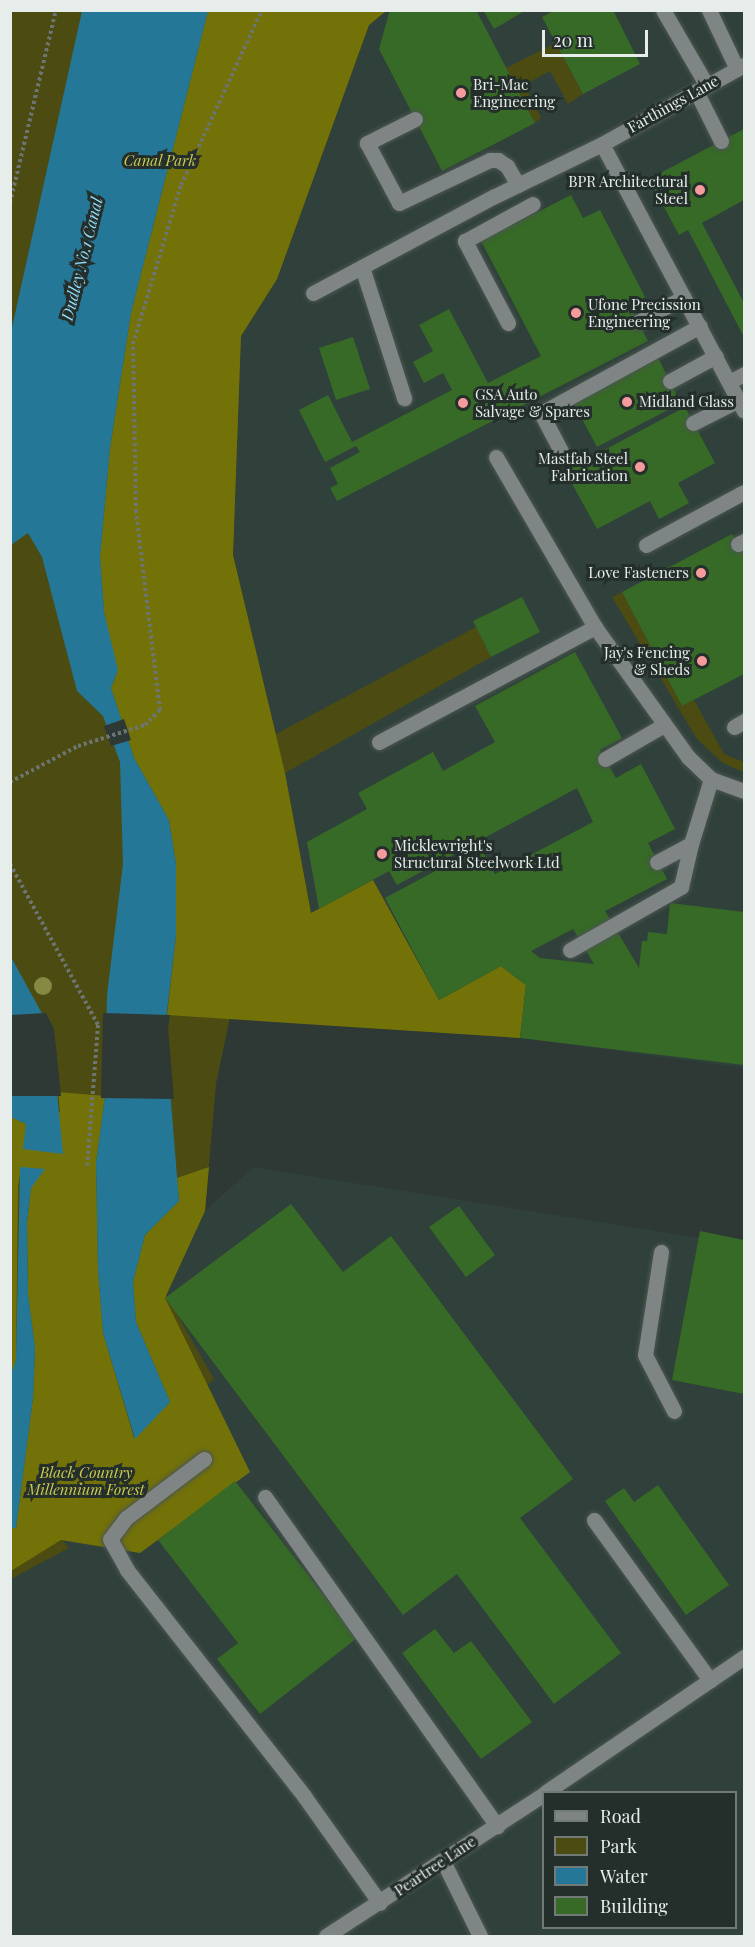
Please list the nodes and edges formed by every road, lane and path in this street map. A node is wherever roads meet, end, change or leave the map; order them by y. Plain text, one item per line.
1 (56, 10) edge
2 (262, 10) edge
3 (663, 10) edge
4 (709, 10) edge
5 (741, 67) edge
6 (702, 89) junction
7 (415, 118) dead end
8 (721, 141) dead end
9 (602, 144) junction
10 (520, 184) junction
11 (10, 202) edge
12 (362, 267) junction
13 (314, 293) dead end
14 (684, 297) junction
15 (638, 322) dead end
16 (508, 323) dead end
17 (700, 326) junction
18 (716, 356) junction
19 (744, 374) edge
20 (670, 381) dead end
21 (729, 382) junction
22 (404, 398) dead end
23 (742, 406) edge
24 (693, 423) dead end
25 (562, 453) dead end
26 (496, 457) dead end
27 (744, 492) edge
28 (646, 545) dead end
29 (595, 627) junction
30 (664, 725) junction
31 (379, 742) dead end
32 (605, 759) dead end
33 (711, 779) junction
34 (10, 782) edge
35 (744, 791) edge
36 (692, 844) junction
37 (657, 862) dead end
38 (10, 864) edge
39 (570, 950) dead end
40 (87, 1167) dead end
41 (661, 1252) dead end
42 (674, 1411) dead end
43 (204, 1459) dead end
44 (265, 1497) dead end
45 (594, 1520) dead end
46 (744, 1657) edge
47 (710, 1680) junction
48 (548, 1791) edge
49 (542, 1795) edge
50 (497, 1826) junction
51 (443, 1861) junction
52 (380, 1903) junction
53 (326, 1936) edge
54 (480, 1936) edge

1 - 11 path
2 - 34 path
3 - 6 street
4 - 5 street
5 - 6 street, Farthings Lane
6 - 8 street
6 - 9 street, Farthings Lane
7 - 10 street
9 - 10 street, Farthings Lane
9 - 14 street
10 - 12 street, Farthings Lane
10 - 16 street
12 - 13 street, Farthings Lane
12 - 22 street
14 - 15 street
14 - 17 street
17 - 18 street
17 - 25 street
18 - 20 street
18 - 21 street
19 - 21 street
21 - 23 street
23 - 24 street
26 - 29 street
27 - 28 street
29 - 30 street
29 - 31 street
30 - 32 street
30 - 33 street
33 - 35 street
33 - 36 street
36 - 37 street
36 - 39 street
38 - 40 path
41 - 42 street
43 - 52 street
44 - 50 street
45 - 47 street
46 - 47 street, Peartree Lane
47 - 48 street, Peartree Lane
49 - 50 street, Peartree Lane
50 - 51 street, Peartree Lane
51 - 52 street, Peartree Lane
51 - 54 street
52 - 53 street, Peartree Lane

